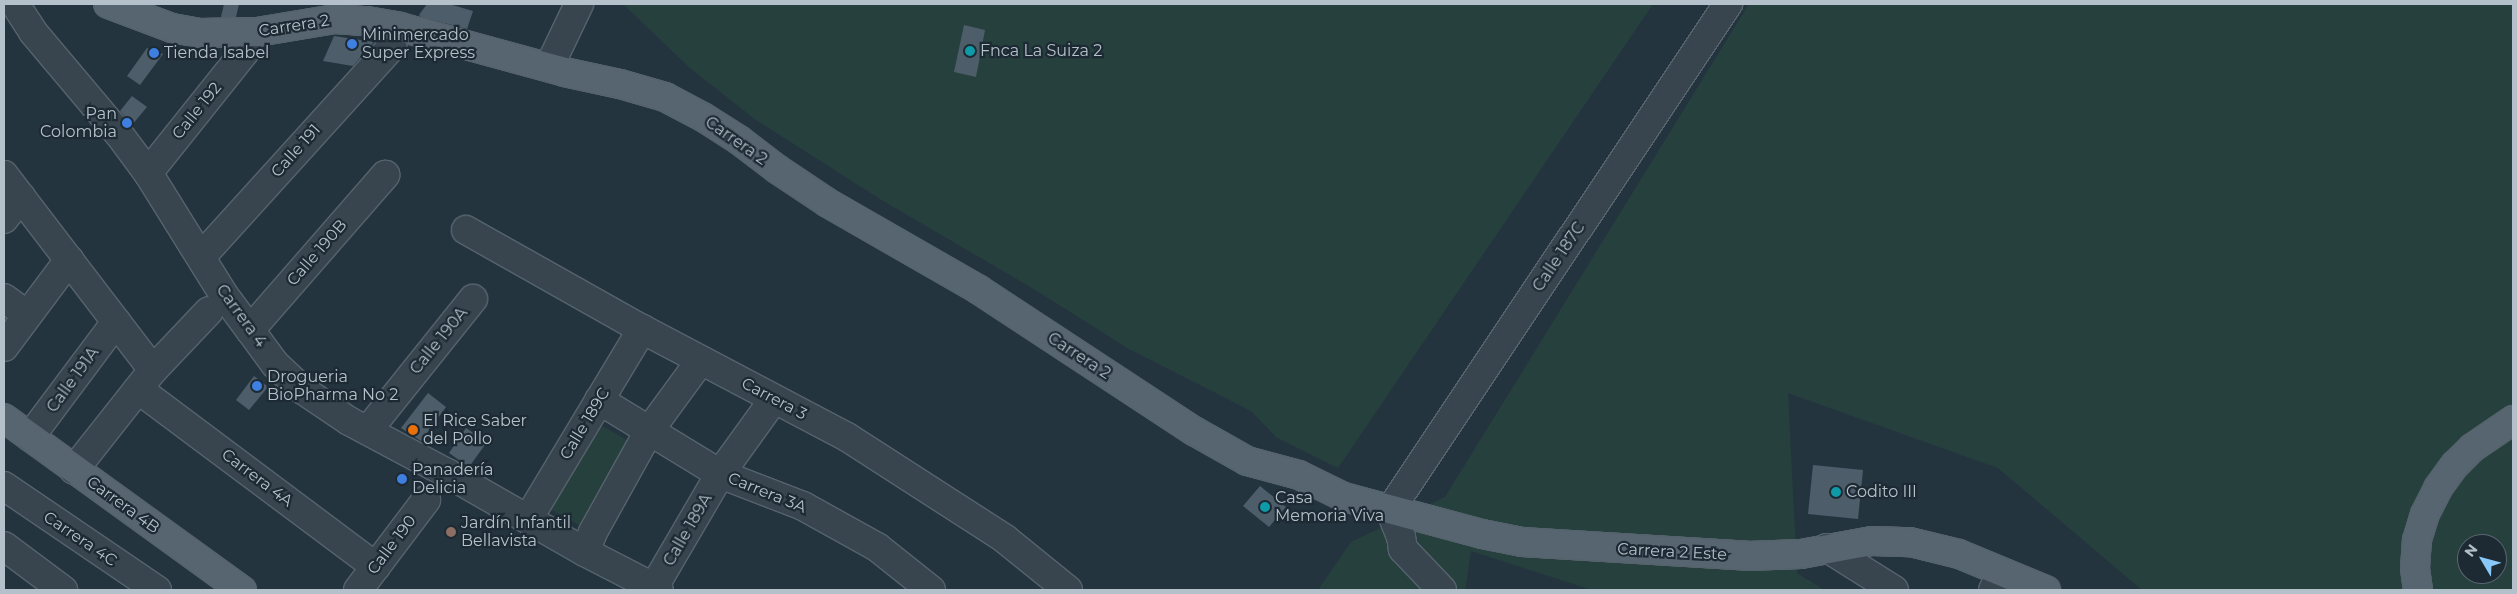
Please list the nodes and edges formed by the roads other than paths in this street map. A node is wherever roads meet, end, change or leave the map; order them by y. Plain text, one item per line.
1 (15, 4) edge
2 (108, 4) edge
3 (579, 4) edge
4 (1728, 4) edge
5 (392, 46) dead end
6 (247, 49) dead end
7 (549, 67) junction
8 (148, 173) junction
9 (4, 175) edge
10 (385, 175) dead end
11 (21, 197) junction
12 (4, 219) edge
13 (466, 230) dead end
14 (201, 256) junction
15 (69, 260) junction
16 (4, 298) edge
17 (473, 299) dead end
18 (209, 311) dead end
19 (27, 316) junction
20 (116, 322) junction
21 (642, 329) junction
22 (250, 330) junction
23 (4, 347) edge
24 (701, 360) junction
25 (145, 379) junction
26 (774, 399) junction
27 (599, 400) junction
28 (4, 418) edge
29 (2513, 420) edge
30 (368, 430) junction
31 (649, 431) junction
32 (30, 438) junction
33 (74, 470) junction
34 (720, 474) junction
35 (1299, 475) joint
36 (4, 486) edge
37 (426, 500) dead end
38 (1390, 510) junction
39 (528, 519) junction
40 (4, 546) edge
41 (1828, 548) junction
42 (585, 552) junction
43 (376, 567) junction
44 (1997, 581) edge
45 (657, 589) edge
46 (63, 590) edge
47 (157, 590) edge
48 (242, 590) edge
49 (358, 590) edge
50 (931, 590) edge
51 (1068, 590) edge
52 (1442, 590) edge
53 (1894, 590) edge
54 (2046, 590) edge
55 (2418, 590) edge

1 - 8 street, Carrera 4
2 - 7 main road, Carrera 2
3 - 7 street
4 - 38 street, Calle 187C
5 - 14 street, Calle 191
6 - 8 street, Calle 192
7 - 35 main road, Carrera 2
8 - 14 street, Carrera 4
9 - 11 street, Carrera 4A
10 - 22 street, Calle 190B
11 - 12 street
11 - 15 street, Carrera 4A
13 - 21 street, Carrera 3
14 - 22 street, Carrera 4
15 - 19 street
15 - 20 street, Carrera 4A
16 - 19 street
17 - 30 street, Calle 190A
18 - 25 street
19 - 23 street
20 - 25 street, Carrera 4A
20 - 32 street, Calle 191A
21 - 24 street, Carrera 3
21 - 27 street, Calle 189C
22 - 30 street, Carrera 4
24 - 26 street, Carrera 3
24 - 31 street
25 - 33 street
25 - 43 street, Carrera 4A
26 - 34 street, Calle 189A
26 - 51 street, Carrera 3
27 - 31 street, Carrera 3A
27 - 39 street, Calle 189C
28 - 32 main road, Carrera 4B
29 - 55 main road
30 - 39 street, Carrera 4
31 - 34 street, Carrera 3A
31 - 42 street
32 - 33 main road, Carrera 4B
33 - 48 main road, Carrera 4B
34 - 45 street, Calle 189A
34 - 50 street, Carrera 3A
35 - 38 main road, Carrera 2 Este
36 - 47 street, Carrera 4C
37 - 43 street, Calle 190
38 - 41 main road, Carrera 2 Este
38 - 52 street
39 - 42 street, Carrera 4
40 - 46 street
41 - 44 main road, Carrera 2 Este
41 - 53 street
42 - 45 street, Carrera 4
43 - 49 street, Calle 190
44 - 54 main road, Carrera 2 Este

